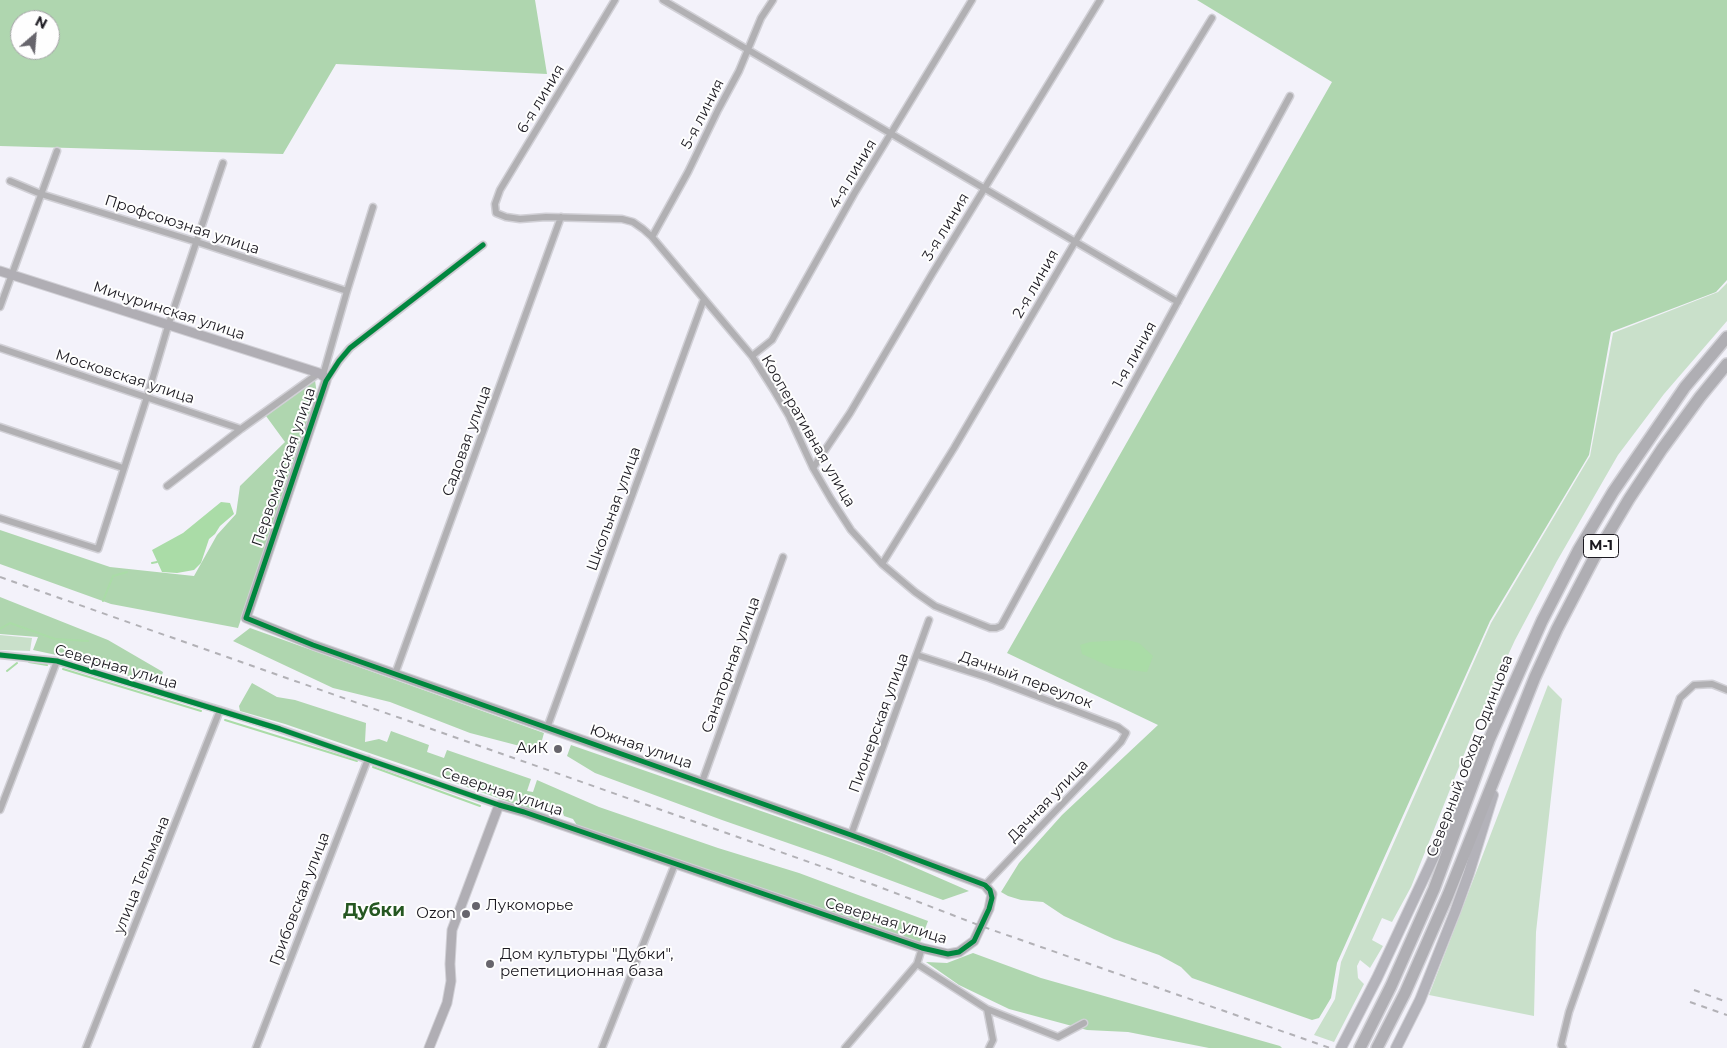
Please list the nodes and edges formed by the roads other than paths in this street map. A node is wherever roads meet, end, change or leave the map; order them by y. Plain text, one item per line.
1 (615, 0) edge
2 (663, 0) edge
3 (773, 0) edge
4 (972, 0) edge
5 (1100, 0) edge
6 (1212, 18) dead end
7 (749, 50) junction
8 (1290, 96) dead end
9 (891, 134) junction
10 (57, 151) dead end
11 (223, 163) dead end
12 (10, 181) dead end
13 (984, 188) junction
14 (41, 194) junction
15 (373, 207) dead end
16 (496, 212) joint
17 (562, 217) junction
18 (652, 237) junction
19 (197, 242) junction
20 (1075, 242) junction
21 (484, 245) dead end
22 (0, 271) edge
23 (12, 275) junction
24 (346, 292) junction
25 (704, 299) junction
26 (1178, 302) junction
27 (0, 307) edge
28 (168, 326) junction
29 (1727, 337) edge
30 (0, 348) edge
31 (752, 356) junction
32 (1727, 364) edge
33 (323, 376) junction
34 (147, 397) junction
35 (0, 427) edge
36 (241, 429) junction
37 (124, 468) junction
38 (813, 468) junction
39 (167, 486) dead end
40 (0, 518) edge
41 (783, 557) dead end
42 (882, 564) junction
43 (246, 618) joint
44 (929, 620) dead end
45 (1001, 626) joint
46 (0, 655) edge
47 (916, 655) junction
48 (57, 661) junction
49 (395, 674) junction
50 (1727, 690) edge
51 (220, 710) junction
52 (547, 728) junction
53 (1126, 733) joint
54 (1489, 740) junction
55 (1508, 747) junction
56 (368, 759) junction
57 (702, 782) junction
58 (499, 805) junction
59 (0, 810) edge
60 (851, 835) junction
61 (675, 864) junction
62 (985, 885) junction
63 (922, 948) junction
64 (917, 964) junction
65 (987, 1009) junction
66 (1084, 1023) dead end
67 (86, 1048) edge
68 (256, 1048) edge
69 (429, 1048) edge
70 (602, 1048) edge
71 (845, 1048) edge
72 (989, 1048) edge
73 (1341, 1048) edge
74 (1360, 1048) edge
75 (1377, 1048) edge
76 (1396, 1048) edge
77 (1563, 1048) edge

1 - 16 street, 6-я линия
2 - 7 street
3 - 7 street, 5-я линия
4 - 9 street, 4-я линия
5 - 13 street, 3-я линия
6 - 20 street, 2-я линия
7 - 9 street
7 - 18 street, 5-я линия
8 - 26 street, 1-я линия
9 - 13 street
9 - 31 street, 4-я линия
10 - 14 street
11 - 19 street
12 - 14 street, Профсоюзная улица
13 - 20 street
13 - 38 street, 3-я линия
14 - 19 street, Профсоюзная улица
14 - 23 street
15 - 24 street
16 - 17 street, Кооперативная улица
17 - 18 street, Кооперативная улица
17 - 49 street, Садовая улица
18 - 25 street, Кооперативная улица
19 - 24 street, Профсоюзная улица
19 - 28 street
20 - 26 street
20 - 42 street, 2-я линия
21 - 33 street, Первомайская улица
22 - 23 street, Мичуринская улица
23 - 27 street
23 - 28 street, Мичуринская улица
24 - 33 street
25 - 31 street, Кооперативная улица
25 - 52 street, Школьная улица
26 - 45 street, 1-я линия
28 - 33 street, Мичуринская улица
28 - 34 street
29 - 54 highway, Северный обход Одинцова / М-1
30 - 34 street, Московская улица
31 - 38 street, Кооперативная улица
32 - 55 highway, Северный обход Одинцова / М-1
33 - 36 street
33 - 43 street, Первомайская улица
34 - 36 street, Московская улица
34 - 37 street
35 - 37 street
36 - 39 street
37 - 40 street
38 - 42 street, Кооперативная улица
41 - 57 street, Санаторная улица
42 - 45 street, Кооперативная улица
43 - 49 street, Южная улица
44 - 47 street, Пионерская улица
46 - 48 street, Северная улица
47 - 53 street, Дачный переулок
47 - 60 street, Пионерская улица
48 - 51 street, Северная улица
48 - 59 street
49 - 52 street, Южная улица
50 - 77 street
51 - 56 street, Северная улица
51 - 67 street, улица Тельмана
52 - 57 street, Южная улица
53 - 62 street, Дачная улица
54 - 73 main road
54 - 74 highway, Северный обход Одинцова / М-1
55 - 75 highway, Северный обход Одинцова / М-1
55 - 76 main road
56 - 58 street, Северная улица
56 - 68 street, Грибовская улица
57 - 60 street, Южная улица
58 - 61 street, Северная улица
58 - 69 street
60 - 62 street, Южная улица
61 - 63 street, Северная улица
61 - 70 street
62 - 63 street, Северная улица
63 - 64 street
64 - 65 street
64 - 71 street
65 - 66 street
65 - 72 street

